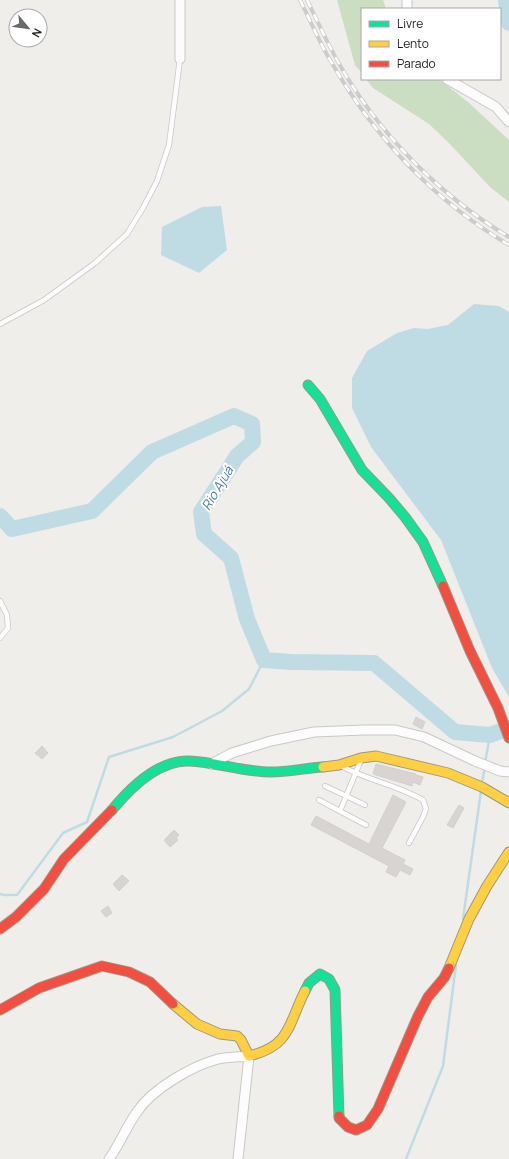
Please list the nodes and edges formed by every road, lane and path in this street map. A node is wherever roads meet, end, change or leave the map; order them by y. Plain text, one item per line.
1 (180, 0) edge
2 (180, 58) joint
3 (449, 80) edge
4 (509, 122) edge
5 (0, 324) edge
6 (308, 385) dead end
7 (0, 600) edge
8 (0, 638) edge
9 (509, 738) edge
10 (361, 758) junction
11 (211, 764) junction
12 (339, 765) junction
13 (509, 772) edge
14 (356, 773) junction
15 (325, 786) dead end
16 (346, 796) junction
17 (318, 800) dead end
18 (509, 803) edge
19 (365, 805) dead end
20 (340, 811) junction
21 (366, 825) dead end
22 (409, 843) dead end
23 (509, 852) edge
24 (0, 929) edge
25 (0, 1010) edge
26 (248, 1056) junction
27 (109, 1159) edge
28 (238, 1159) edge

1 - 2 street
2 - 5 lane
3 - 4 street
6 - 9 street
7 - 8 lane
10 - 12 street
10 - 14 lane
10 - 18 street
11 - 12 street
11 - 13 street
11 - 24 street
12 - 14 lane
14 - 16 lane
14 - 22 lane
15 - 16 lane
16 - 19 lane
16 - 20 lane
17 - 20 lane
20 - 21 lane
23 - 26 street
25 - 26 street
26 - 27 street
26 - 28 street

